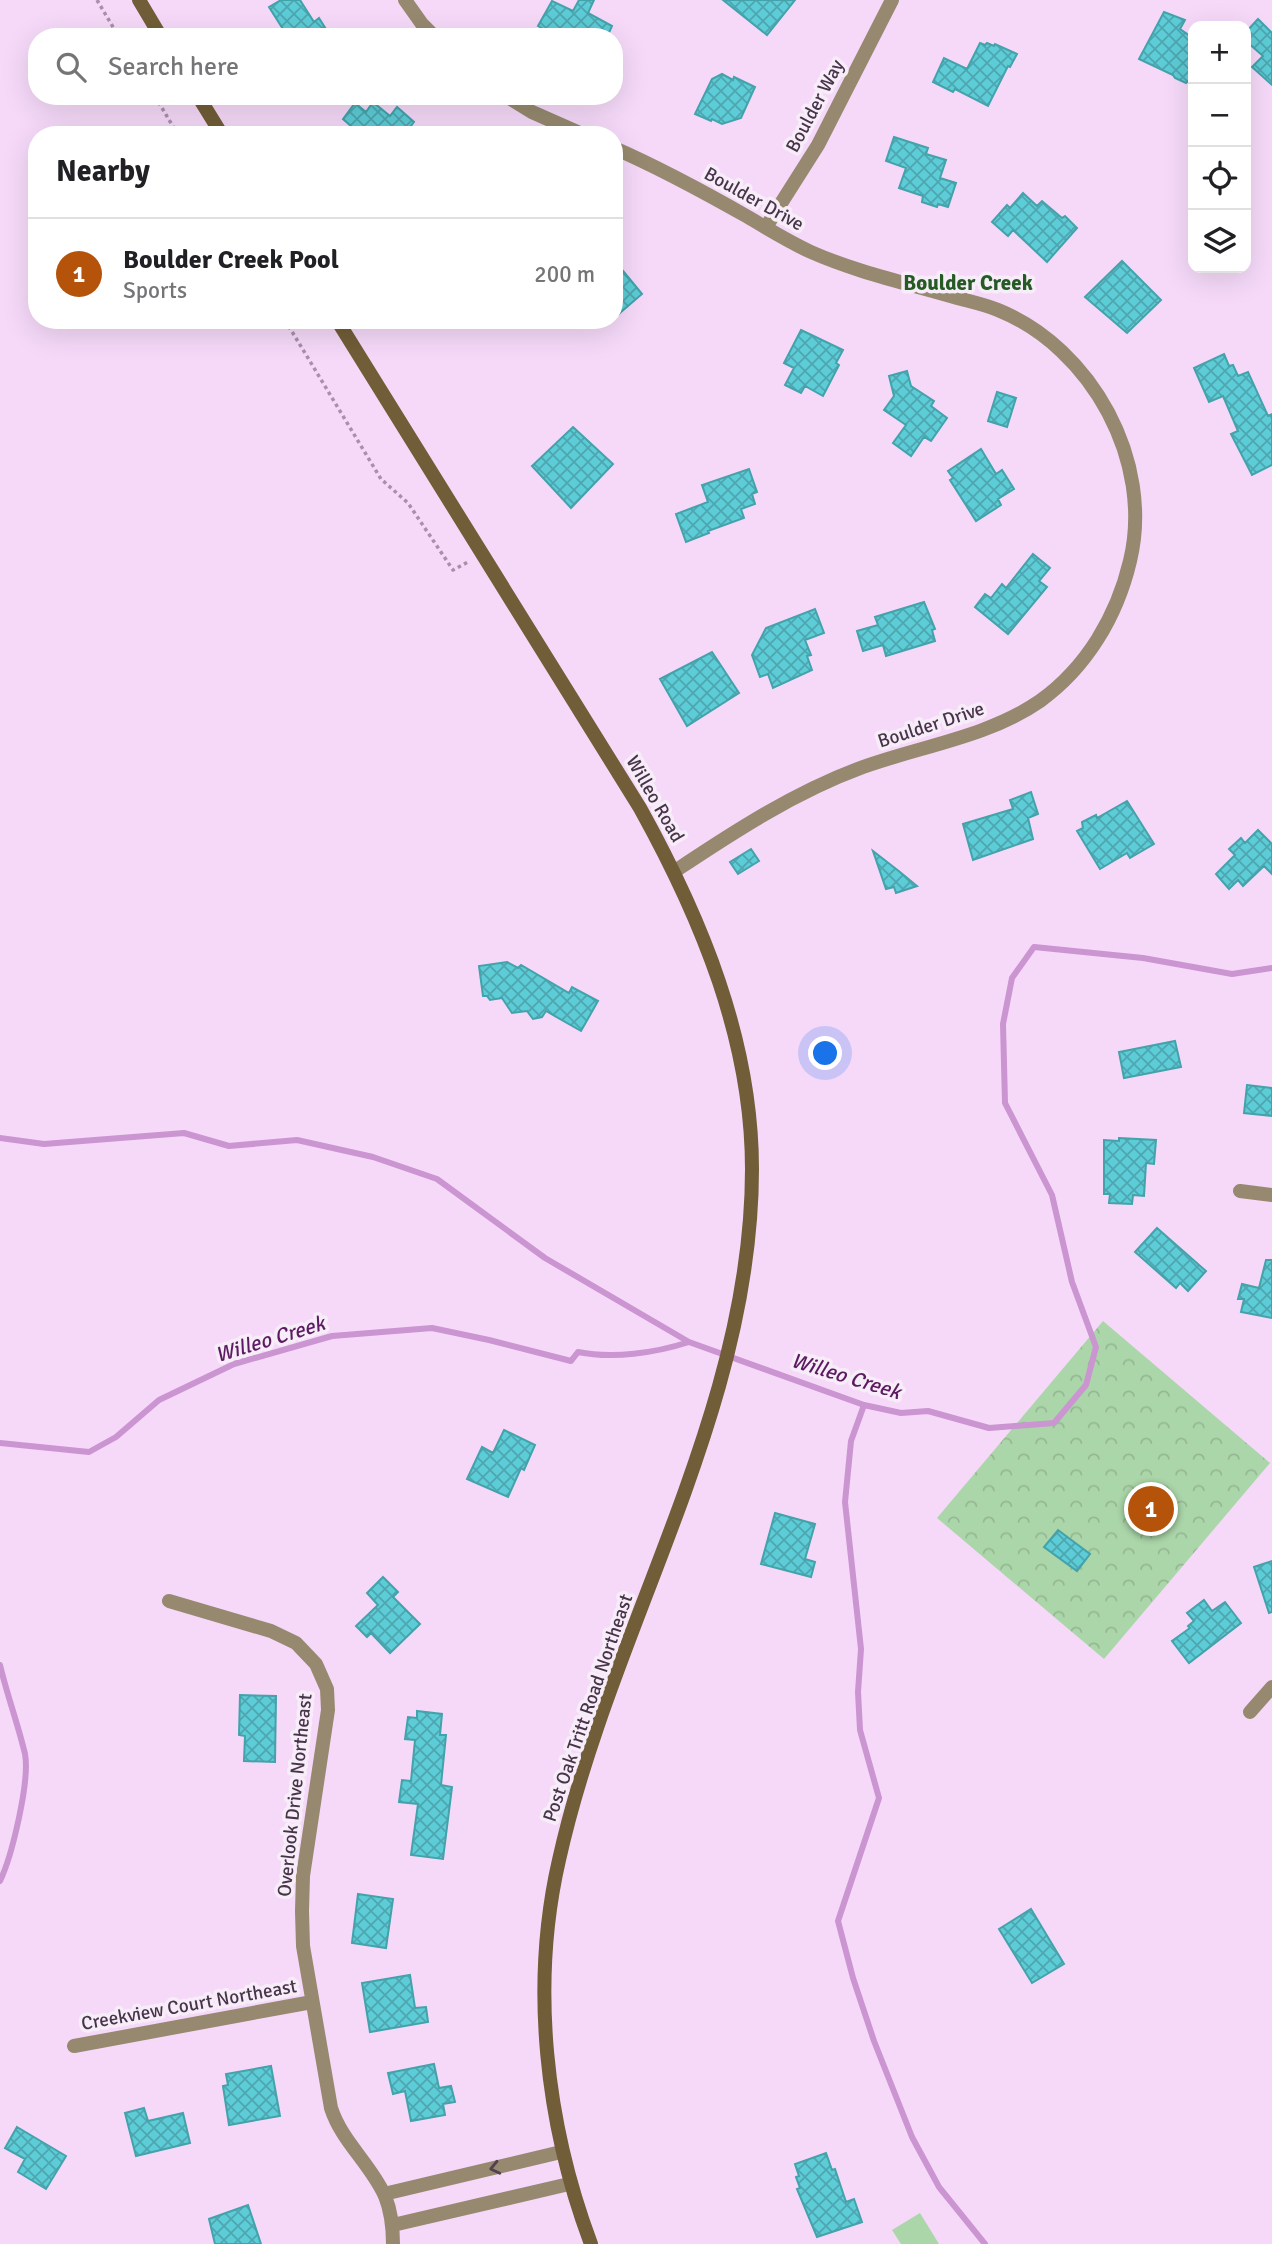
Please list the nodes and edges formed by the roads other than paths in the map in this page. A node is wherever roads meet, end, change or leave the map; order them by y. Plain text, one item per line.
1 (139, 0) edge
2 (405, 0) edge
3 (892, 0) edge
4 (156, 28) edge
5 (428, 28) edge
6 (204, 105) edge
7 (521, 105) edge
8 (216, 126) edge
9 (564, 126) edge
10 (623, 152) edge
11 (766, 227) junction
12 (343, 329) edge
13 (675, 871) junction
14 (1240, 1191) dead end
15 (1272, 1195) edge
16 (728, 1359) joint
17 (169, 1601) dead end
18 (1272, 1687) edge
19 (1250, 1712) dead end
20 (312, 2002) junction
21 (74, 2046) dead end
22 (561, 2152) junction
23 (569, 2183) junction
24 (384, 2194) junction
25 (393, 2225) junction
26 (393, 2244) edge
27 (591, 2244) edge

1 - 4 street
2 - 5 street
3 - 11 street, Boulder Way
6 - 8 street
7 - 9 street
10 - 11 street, Boulder Drive
11 - 13 street, Boulder Drive
12 - 13 street, Willeo Road
13 - 16 street, Willeo Road
14 - 15 street
16 - 22 street, Post Oak Tritt Road Northeast
17 - 20 street, Overlook Drive Northeast
18 - 19 street
20 - 21 street, Creekview Court Northeast
20 - 24 street, Overlook Drive Northeast
22 - 23 street, Post Oak Tritt Road Northeast
22 -> 24 street
23 - 25 street
23 - 27 street, Post Oak Tritt Road Northeast
24 - 25 street, Overlook Drive Northeast
25 - 26 street, Overlook Drive Northeast

